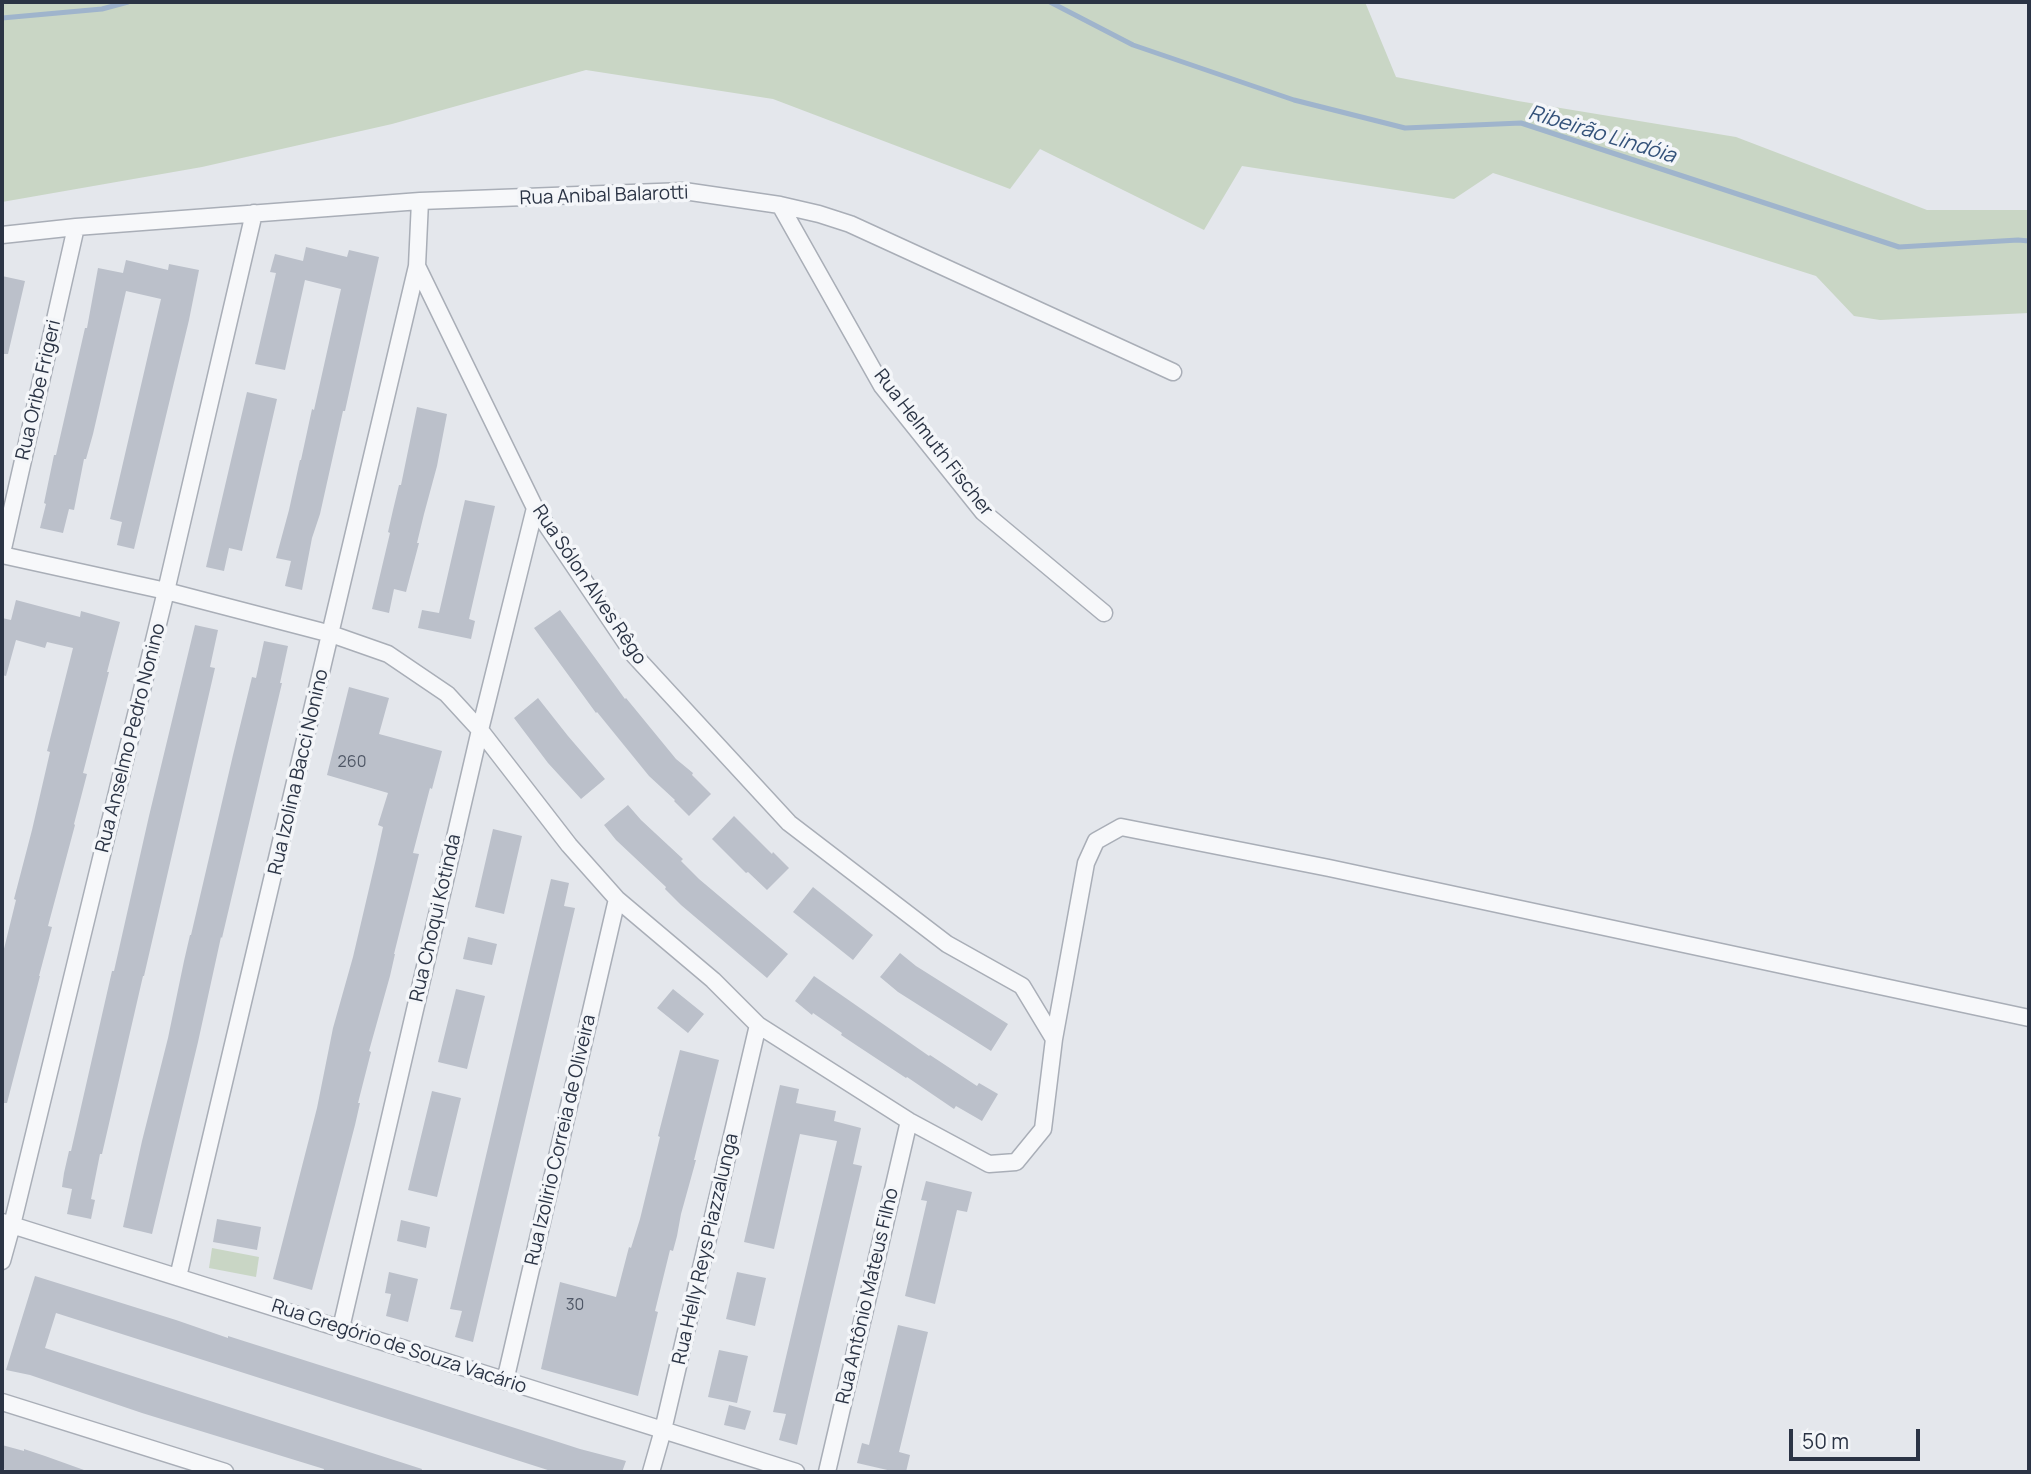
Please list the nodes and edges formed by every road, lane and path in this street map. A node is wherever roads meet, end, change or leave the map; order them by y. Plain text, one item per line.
1 (420, 201) junction
2 (780, 205) junction
3 (254, 213) junction
4 (76, 227) junction
5 (2, 235) edge
6 (417, 266) junction
7 (1173, 372) dead end
8 (535, 508) junction
9 (2, 554) edge
10 (166, 591) junction
11 (1104, 613) dead end
12 (331, 634) junction
13 (480, 730) junction
14 (617, 899) junction
15 (2029, 1018) edge
16 (758, 1025) junction
17 (1054, 1039) junction
18 (909, 1121) junction
19 (7, 1223) edge
20 (2, 1261) edge
21 (178, 1277) junction
22 (341, 1328) junction
23 (505, 1381) junction
24 (2, 1402) edge
25 (663, 1430) junction
26 (225, 1472) edge
27 (651, 1472) edge
28 (796, 1472) edge
29 (827, 1472) edge

1 - 2 street, Rua Anibal Balarotti
1 - 3 street, Rua Anibal Balarotti
1 - 6 street, Rua Sólon Alves Rêgo
2 - 7 street, Rua Anibal Balarotti
2 - 11 street, Rua Helmuth Fischer
3 - 4 street, Rua Anibal Balarotti
3 - 10 street, Rua Anselmo Pedro Nonino
4 - 5 street, Rua Anibal Balarotti
4 - 9 street, Rua Oribe Frigeri
6 - 8 street, Rua Sólon Alves Rêgo
6 - 12 street, Rua Izolina Bacci Nonino
8 - 13 street, Rua Choqui Kotinda
8 - 17 street, Rua Sólon Alves Rêgo
9 - 10 street
10 - 12 street
10 - 19 street, Rua Anselmo Pedro Nonino
12 - 13 street
12 - 21 street, Rua Izolina Bacci Nonino
13 - 14 street
13 - 22 street, Rua Choqui Kotinda
14 - 16 street
14 - 23 street, Rua Izolirio Correia de Oliveira
15 - 17 street
16 - 18 street
16 - 25 street, Rua Helly Reys Piazzalunga
17 - 18 street
18 - 29 street, Rua Antônio Mateus Filho
19 - 20 street, Rua Anselmo Pedro Nonino
19 - 21 street, Rua Gregório de Souza Vacário
21 - 22 street, Rua Gregório de Souza Vacário
22 - 23 street, Rua Gregório de Souza Vacário
23 - 25 street, Rua Gregório de Souza Vacário
24 - 26 street
25 - 27 street, Rua Helly Reys Piazzalunga
25 - 28 street, Rua Gregório de Souza Vacário

